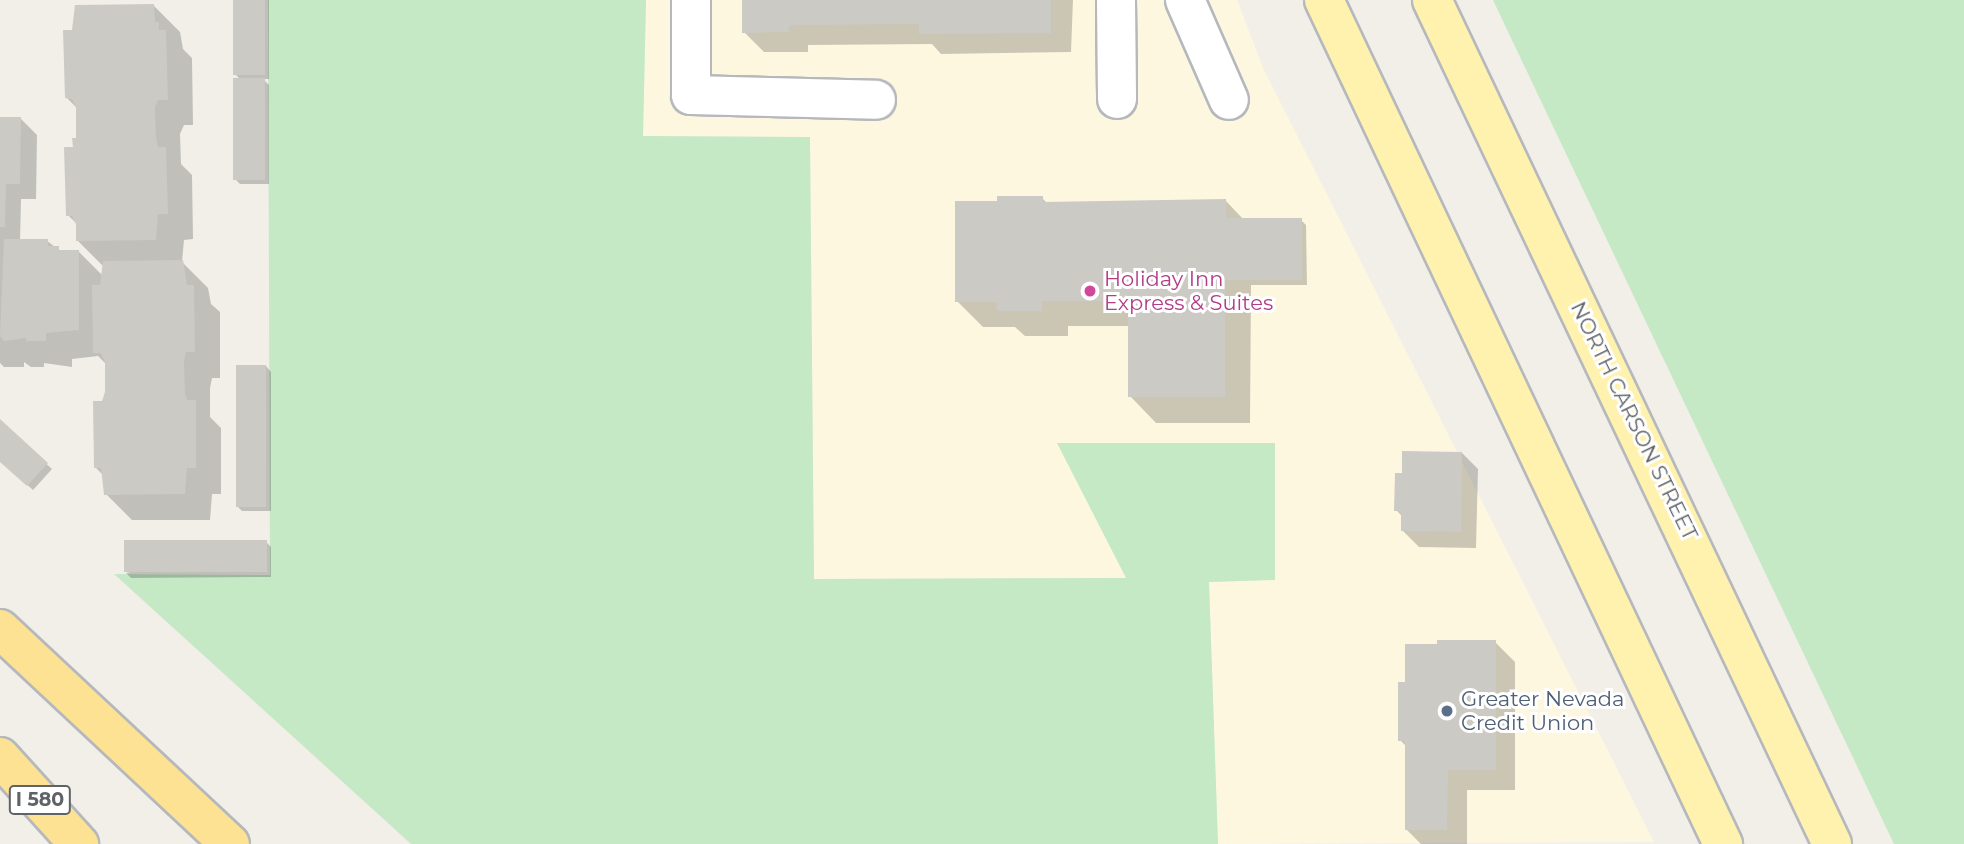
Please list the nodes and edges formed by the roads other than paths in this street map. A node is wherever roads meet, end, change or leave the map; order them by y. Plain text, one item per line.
1 (691, 0) edge
2 (1116, 0) edge
3 (1185, 0) edge
4 (1324, 0) edge
5 (1432, 0) edge
6 (1117, 99) dead end
7 (876, 100) dead end
8 (1229, 100) dead end
9 (0, 629) edge
10 (0, 757) edge
11 (79, 844) edge
12 (230, 844) edge
13 (1723, 844) edge
14 (1832, 844) edge

1 - 7 lane
2 - 6 lane
3 - 8 lane
4 - 13 main road
5 - 14 main road, NORTH CARSON STREET
9 - 12 highway
10 - 11 highway, I 580

